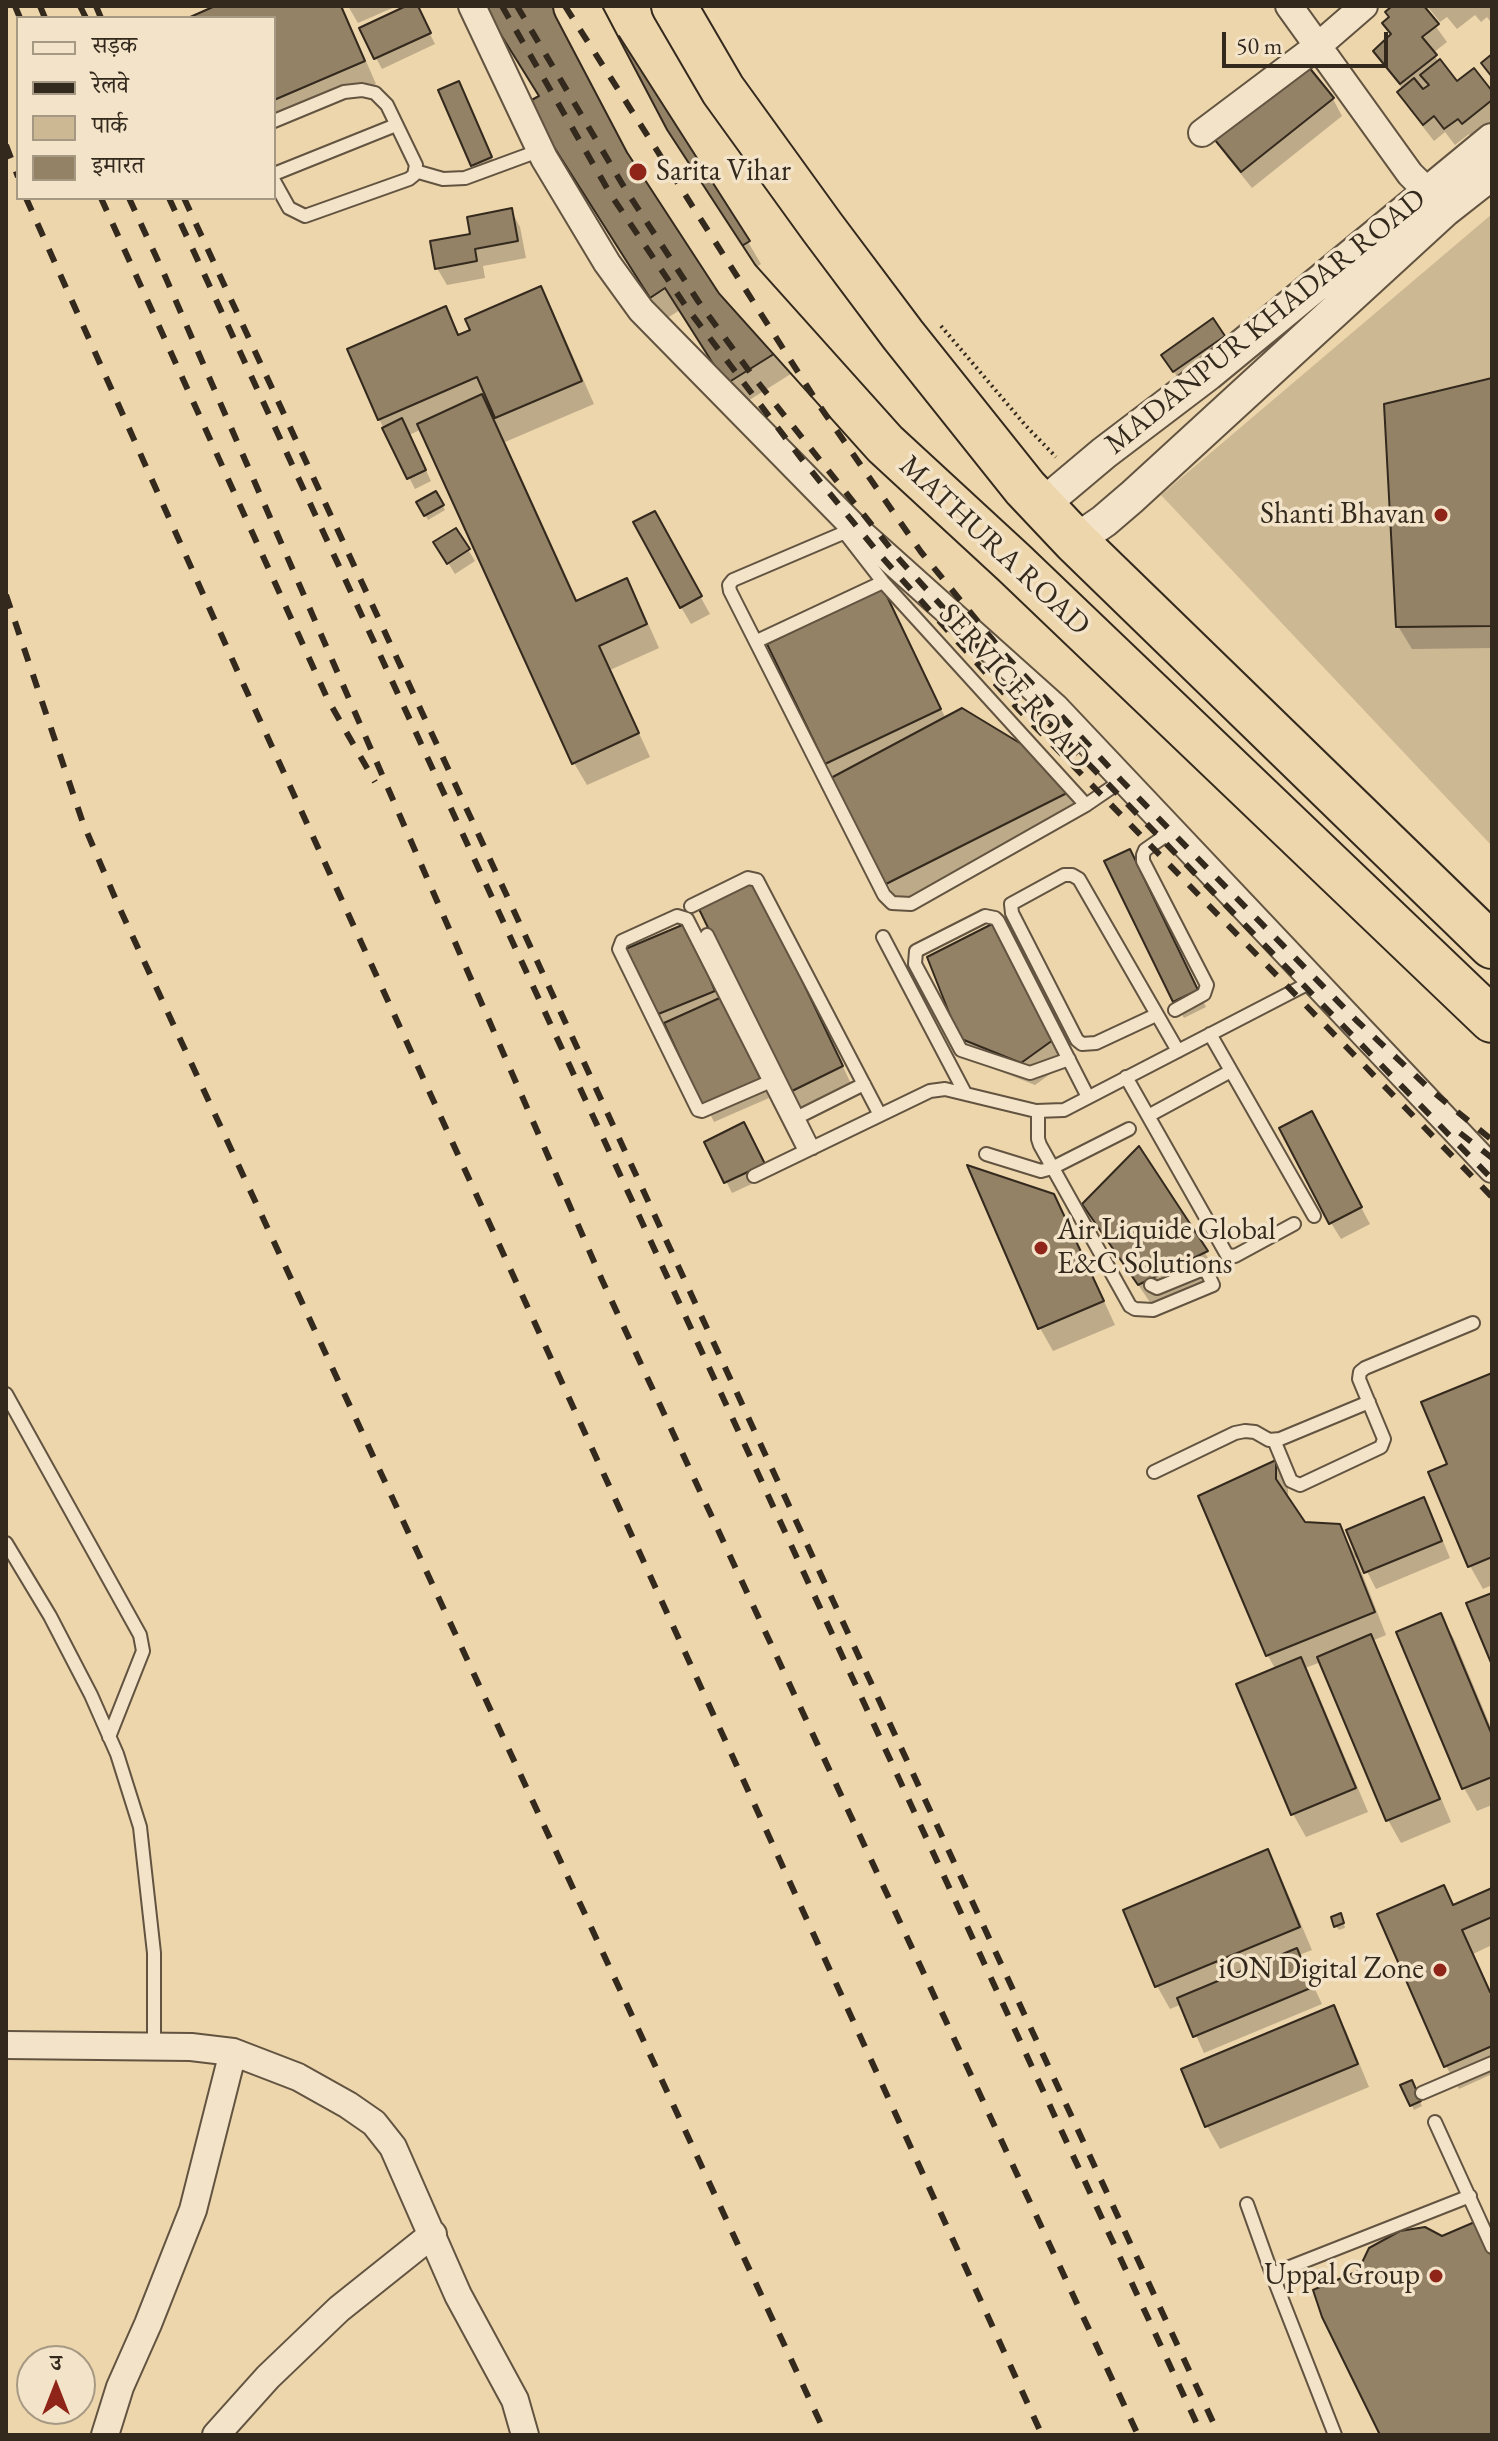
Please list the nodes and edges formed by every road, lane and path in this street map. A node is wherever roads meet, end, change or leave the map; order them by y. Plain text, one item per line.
1 (472, 6) edge
2 (576, 6) edge
3 (674, 6) edge
4 (1289, 6) edge
5 (1364, 6) edge
6 (1319, 45) junction
7 (276, 120) edge
8 (396, 125) junction
9 (1202, 133) dead end
10 (1492, 140) edge
11 (541, 150) junction
12 (415, 171) junction
13 (276, 173) edge
14 (1492, 173) edge
15 (276, 185) edge
16 (1436, 201) junction
17 (937, 321) dead end
18 (1061, 462) dead end
19 (1041, 506) junction
20 (850, 531) junction
21 (1075, 541) junction
22 (883, 582) junction
23 (757, 641) junction
24 (1124, 779) junction
25 (1086, 805) junction
26 (1172, 831) junction
27 (691, 906) dead end
28 (707, 935) dead end
29 (883, 937) dead end
30 (1492, 946) edge
31 (1313, 981) junction
32 (1175, 1010) dead end
33 (1156, 1015) junction
34 (1492, 1020) edge
35 (1210, 1034) junction
36 (1178, 1051) junction
37 (1069, 1059) junction
38 (1231, 1071) junction
39 (1126, 1077) junction
40 (769, 1082) junction
41 (864, 1084) junction
42 (965, 1093) junction
43 (1088, 1097) junction
44 (1038, 1111) junction
45 (880, 1115) junction
46 (1148, 1116) junction
47 (798, 1117) junction
48 (1129, 1129) dead end
49 (809, 1150) junction
50 (986, 1154) dead end
51 (1052, 1168) junction
52 (1492, 1169) edge
53 (754, 1176) dead end
54 (1314, 1216) dead end
55 (1294, 1224) dead end
56 (1151, 1285) dead end
57 (1473, 1323) dead end
58 (6, 1394) edge
59 (1369, 1402) junction
60 (1274, 1440) junction
61 (1154, 1472) dead end
62 (6, 1543) edge
63 (109, 1737) junction
64 (6, 2045) edge
65 (154, 2047) junction
66 (233, 2052) junction
67 (1492, 2063) edge
68 (1422, 2093) dead end
69 (1435, 2122) dead end
70 (1470, 2196) junction
71 (1247, 2204) dead end
72 (433, 2234) junction
73 (1492, 2247) edge
74 (1272, 2274) junction
75 (105, 2435) edge
76 (216, 2435) edge
77 (525, 2435) edge
78 (1335, 2435) edge

1 - 11 street
2 - 34 highway, MATHURA ROAD
3 - 19 highway, MATHURA ROAD
4 - 6 street
5 - 6 street
6 - 9 street
6 - 16 street
7 - 8 lane
8 - 12 lane
8 - 13 lane
10 - 16 street, MADANPUR KHADAR ROAD
11 - 12 lane
11 - 20 street
12 - 15 lane
14 - 16 street, MADANPUR KHADAR ROAD
16 - 19 street, MADANPUR KHADAR ROAD
16 - 21 street, MADANPUR KHADAR ROAD
17 - 18 path
19 - 21 highway, MATHURA ROAD
20 - 22 lane, SERVICE ROAD
20 - 23 lane, SERVICE ROAD
20 - 24 street
21 - 30 highway, MATHURA ROAD
22 - 23 lane
22 - 25 lane, SERVICE ROAD
23 - 25 lane, SERVICE ROAD
24 - 25 lane
24 - 26 street
26 - 31 street
26 - 32 lane
27 - 41 lane
28 - 47 lane
29 - 42 lane
31 - 35 lane
31 - 52 street
33 - 33 lane
33 - 36 lane
35 - 36 lane
35 - 38 lane
36 - 39 lane
37 - 37 lane
37 - 43 lane
38 - 46 lane
38 - 54 lane
39 - 43 lane
39 - 46 lane
40 - 40 lane
40 - 49 lane
41 - 45 lane
41 - 47 lane
42 - 44 lane
42 - 45 lane
43 - 44 lane
44 - 51 lane
45 - 49 lane
46 - 55 lane
47 - 49 lane
48 - 51 lane
49 - 53 lane
50 - 51 lane
51 - 56 lane
57 - 59 lane
58 - 63 lane
59 - 60 lane
59 - 60 lane
60 - 61 lane
62 - 63 lane
63 - 65 lane
64 - 65 street
65 - 66 street
66 - 72 street
66 - 75 street
67 - 68 lane
69 - 70 lane
70 - 73 lane
70 - 74 lane
71 - 74 lane
72 - 76 street
72 - 77 street
74 - 78 lane

